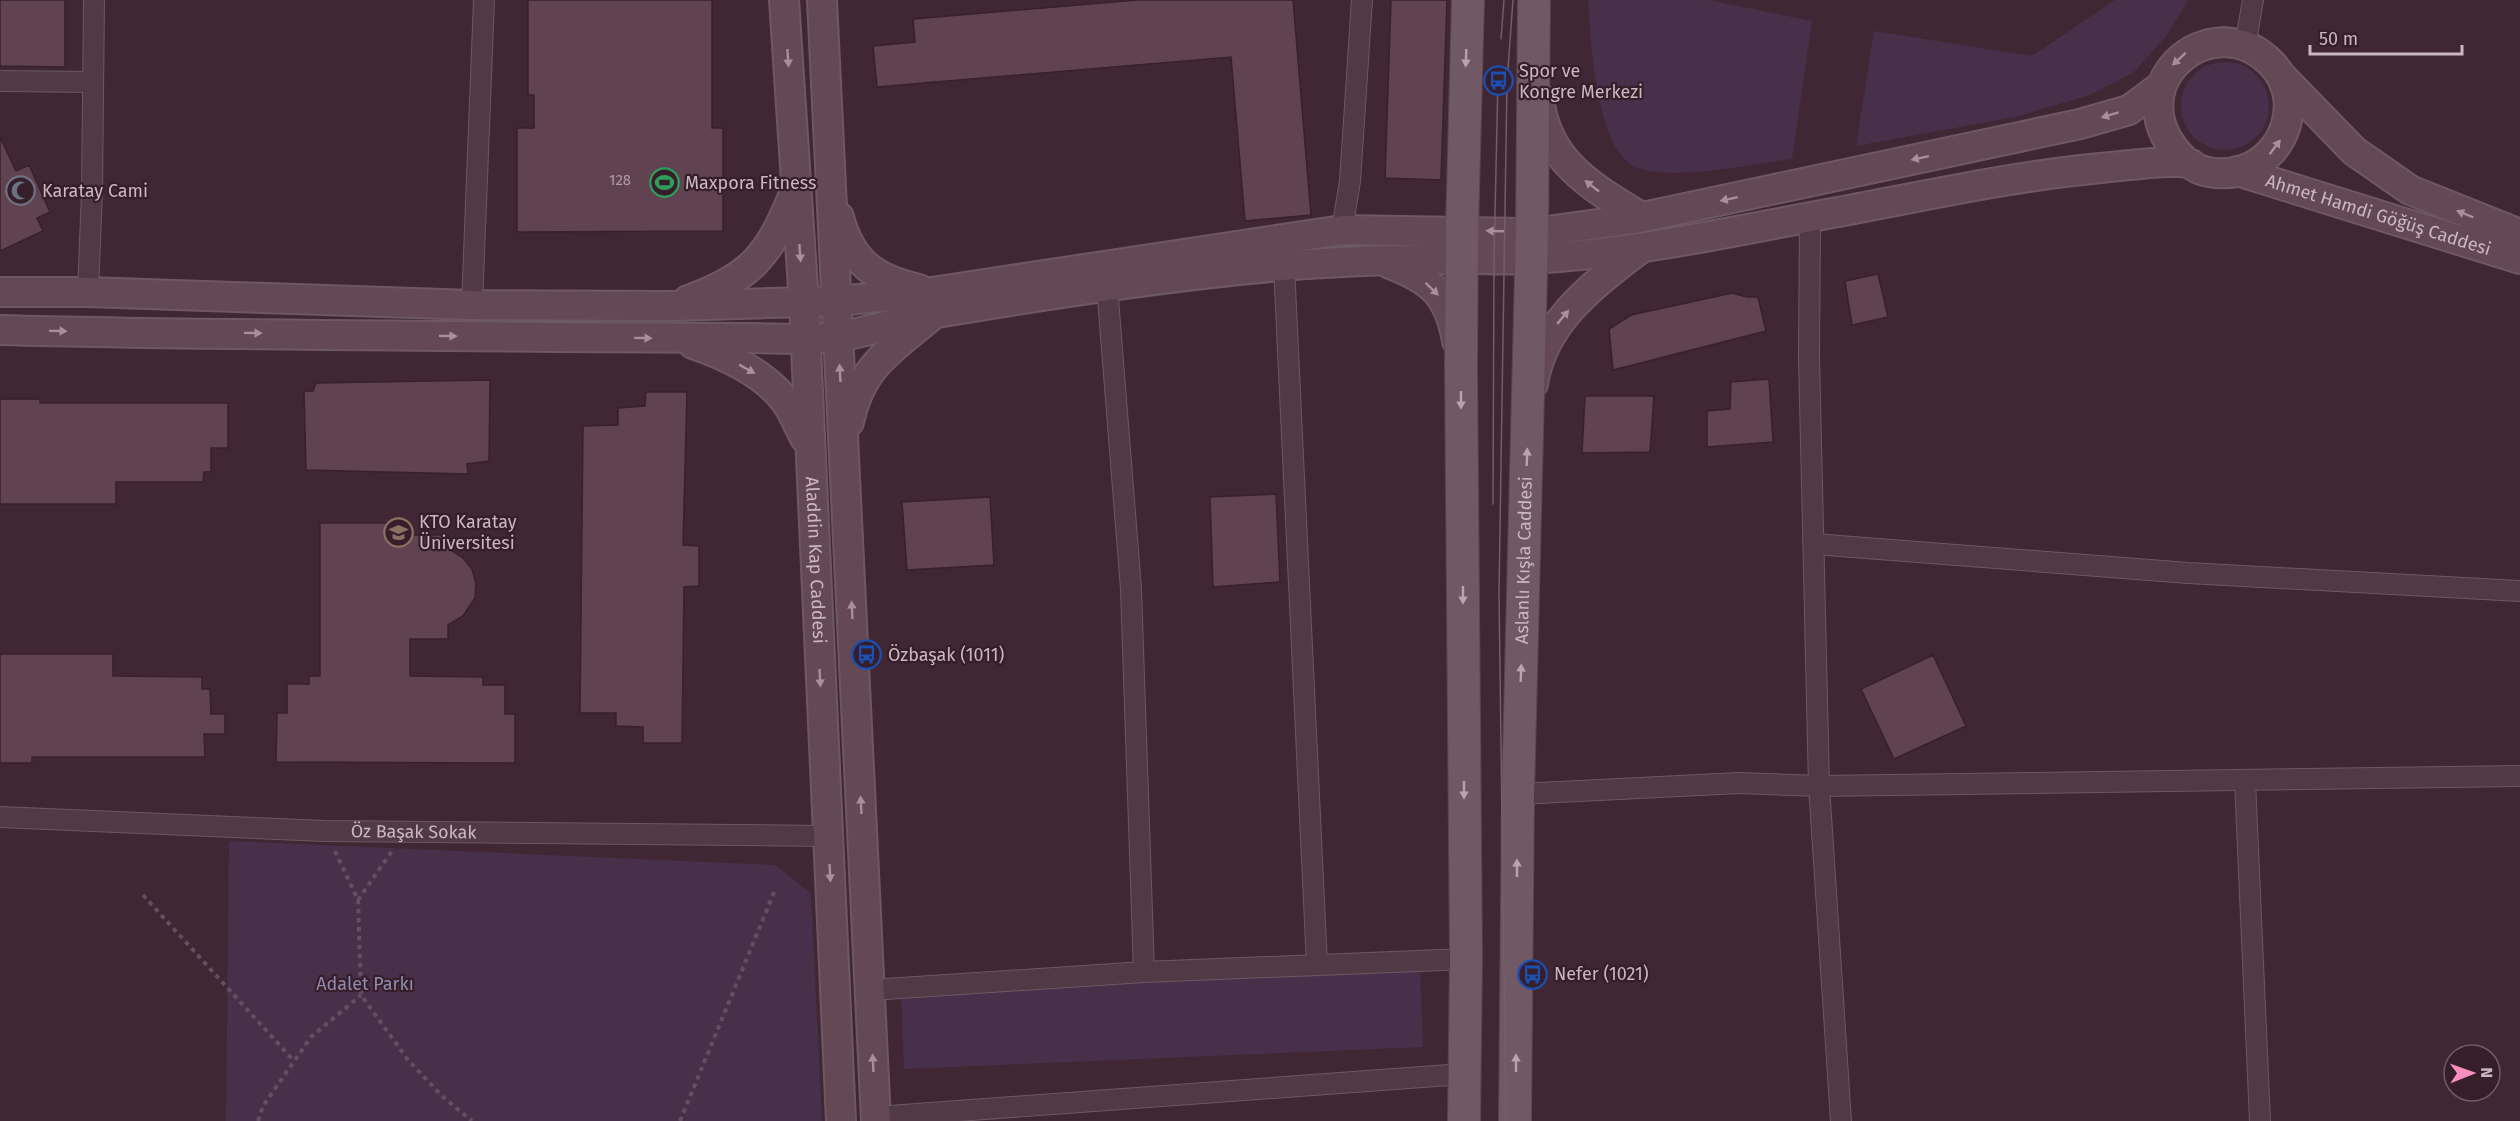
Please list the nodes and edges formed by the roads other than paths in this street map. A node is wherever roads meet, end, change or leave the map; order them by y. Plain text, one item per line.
1 (93, 0) edge
2 (484, 0) edge
3 (784, 0) edge
4 (823, 0) edge
5 (1362, 0) edge
6 (1468, 0) edge
7 (2253, 0) edge
8 (1533, 14) edge
9 (2245, 46) junction
10 (2283, 78) junction
11 (0, 81) edge
12 (91, 82) junction
13 (2160, 87) junction
14 (2186, 162) junction
15 (2237, 171) junction
16 (830, 187) junction
17 (796, 189) junction
18 (1641, 217) junction
19 (1810, 218) junction
20 (1342, 230) junction
21 (2520, 234) edge
22 (1462, 244) junction
23 (1531, 246) junction
24 (1640, 249) junction
25 (2520, 259) edge
26 (1382, 261) junction
27 (1284, 266) junction
28 (1107, 286) junction
29 (0, 292) edge
30 (88, 292) junction
31 (837, 301) junction
32 (804, 303) junction
33 (933, 303) junction
34 (472, 305) junction
35 (673, 306) junction
36 (0, 330) edge
37 (838, 337) junction
38 (674, 338) junction
39 (804, 338) junction
40 (1461, 366) junction
41 (1528, 410) junction
42 (809, 447) junction
43 (844, 447) junction
44 (1814, 544) junction
45 (2520, 591) edge
46 (2520, 776) edge
47 (2245, 781) junction
48 (1819, 786) junction
49 (1518, 794) junction
50 (0, 817) edge
51 (828, 836) junction
52 (1466, 959) junction
53 (1317, 965) junction
54 (1144, 972) junction
55 (870, 990) junction
56 (1463, 1074) junction
57 (876, 1119) edge
58 (842, 1121) edge
59 (1464, 1121) edge
60 (1515, 1121) edge
61 (1841, 1121) edge
62 (2260, 1121) edge

1 - 12 street
1 - 30 street
2 - 34 street
3 -> 17 street, Aladdin Kap Caddesi
4 - 16 street, Aladdin Kap Caddesi
5 - 20 street
6 -> 22 main road
7 - 9 street
18 -> 8 street
8 - 23 main road, Aslanlı Kışla Caddesi
9 - 10 street
9 -> 13 street
15 -> 10 street
21 -> 10 street
11 - 12 street
12 - 30 street
13 - 14 street
13 -> 18 street
14 - 15 street
14 - 19 street
15 - 25 street, Ahmet Hamdi Göğüş Caddesi
16 - 31 street, Aladdin Kap Caddesi
16 - 33 street
17 -> 32 street, Aladdin Kap Caddesi
17 - 35 street
18 - 23 street
19 - 24 street
19 - 44 street
20 - 22 street
20 - 33 street
22 - 23 street
22 - 26 street
22 - 40 main road
23 - 24 street
23 - 41 main road, Aslanlı Kışla Caddesi
41 -> 24 street
26 - 27 street
26 -> 40 street
27 - 28 street
27 - 53 street
28 - 33 street
28 - 54 street
29 - 30 street
30 - 34 street
31 - 32 street
31 - 33 street
31 - 37 street, Aladdin Kap Caddesi
32 - 35 street
32 - 39 street, Aladdin Kap Caddesi
33 - 37 street
33 - 43 street
34 - 35 street
36 -> 38 street
37 - 39 street
43 -> 37 street, Aladdin Kap Caddesi
38 - 39 street
38 -> 42 street
39 - 42 street, Aladdin Kap Caddesi
40 -> 52 main road
49 -> 41 main road, Aslanlı Kışla Caddesi
42 -> 51 street, Aladdin Kap Caddesi
55 -> 43 street, Aladdin Kap Caddesi
44 - 45 street
44 - 48 street
46 - 47 street
47 - 48 street
47 - 62 street
48 - 49 street
48 - 61 street
60 -> 49 main road, Aslanlı Kışla Caddesi
50 - 51 street, Öz Başak Sokak
51 -> 58 street, Aladdin Kap Caddesi
52 - 53 street
52 - 56 main road
53 - 54 street
54 - 55 street
57 -> 55 street, Aladdin Kap Caddesi
56 - 57 street
56 - 59 main road

